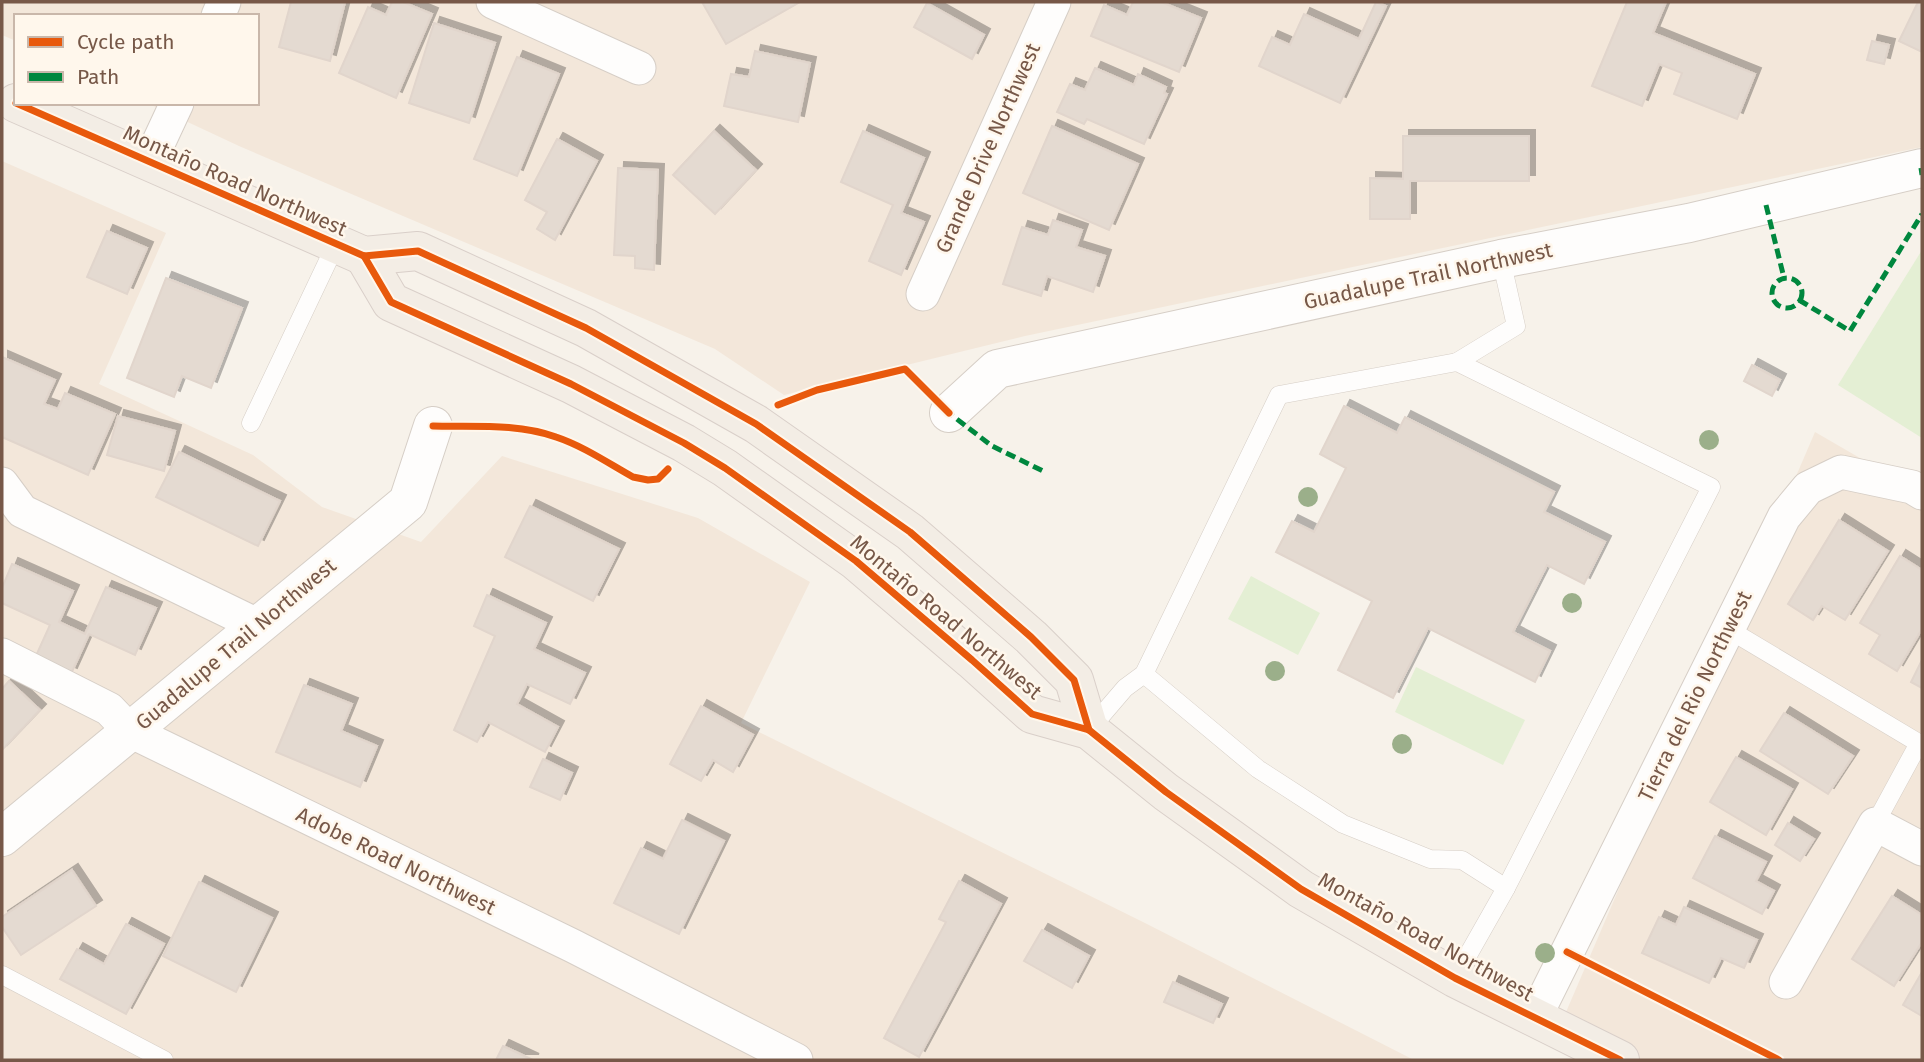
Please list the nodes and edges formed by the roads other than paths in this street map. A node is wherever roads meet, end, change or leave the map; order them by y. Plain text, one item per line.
1 (493, 2) edge
2 (1054, 2) edge
3 (639, 68) dead end
4 (20, 105) edge
5 (176, 105) edge
6 (149, 163) junction
7 (1922, 168) edge
8 (350, 250) junction
9 (1501, 259) junction
10 (923, 294) dead end
11 (1457, 362) junction
12 (949, 413) dead end
13 (251, 423) dead end
14 (433, 426) dead end
15 (2, 484) edge
16 (1922, 493) edge
17 (257, 625) junction
18 (1728, 629) junction
19 (2, 655) edge
20 (1144, 674) junction
21 (1089, 730) junction
22 (130, 732) junction
23 (1920, 744) edge
24 (1875, 824) junction
25 (2, 837) edge
26 (1922, 849) edge
27 (1506, 888) junction
28 (2, 975) edge
29 (1455, 978) junction
30 (1787, 982) dead end
31 (1535, 1017) junction
32 (164, 1060) edge
33 (796, 1060) edge
34 (1620, 1060) edge

1 - 3 street
2 - 10 street, Grande Drive Northwest
4 - 6 main road, Montaño Road Northwest
5 - 6 street
6 - 8 main road, Montaño Road Northwest
7 - 9 street, Guadalupe Trail Northwest
8 - 13 lane
8 - 21 main road, Montaño Road Northwest
8 - 21 main road, Montaño Road Northwest
9 - 11 lane
9 - 12 street, Guadalupe Trail Northwest
11 - 20 lane
11 - 27 lane
14 - 17 street, Guadalupe Trail Northwest
15 - 17 street
16 - 18 street, Tierra del Rio Northwest
17 - 22 street, Guadalupe Trail Northwest
18 - 23 lane
18 - 31 street, Tierra del Rio Northwest
19 - 22 street, Adobe Road Northwest
20 - 21 lane
20 - 27 lane
21 - 29 main road, Montaño Road Northwest
22 - 25 street, Guadalupe Trail Northwest
22 - 33 street, Adobe Road Northwest
23 - 24 lane
24 - 26 street
24 - 30 street
27 - 29 lane
28 - 32 lane
29 - 31 main road, Montaño Road Northwest
31 - 34 main road, Montaño Road Northwest

